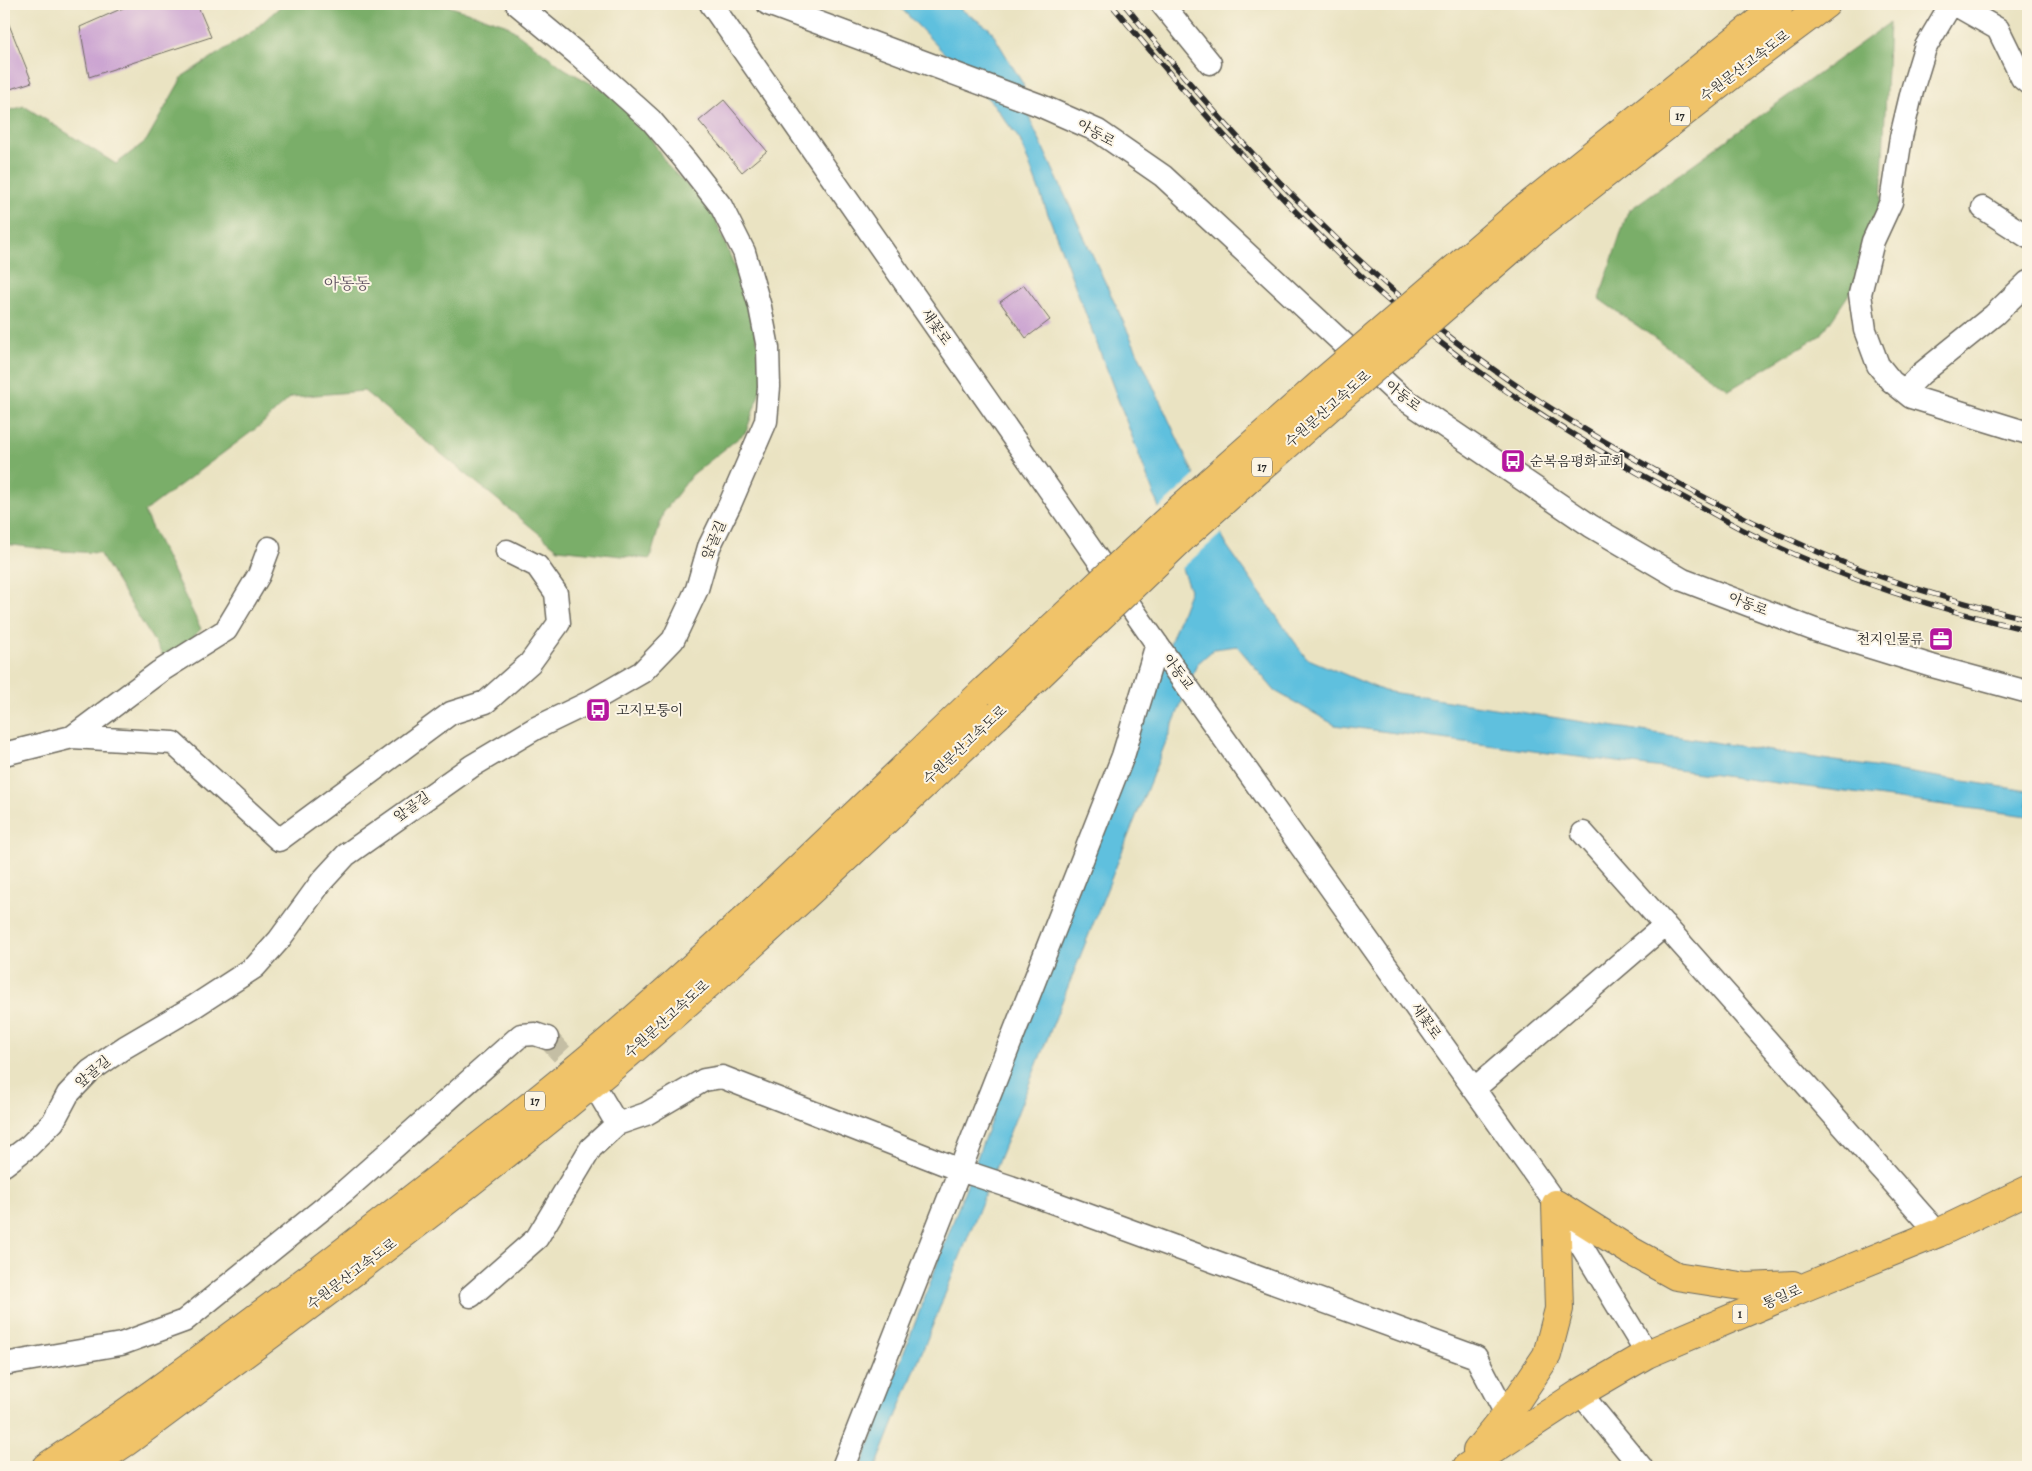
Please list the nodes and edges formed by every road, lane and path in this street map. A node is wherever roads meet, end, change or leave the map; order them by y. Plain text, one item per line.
1 (517, 4) edge
2 (711, 4) edge
3 (768, 4) edge
4 (1162, 4) edge
5 (1780, 4) edge
6 (1826, 4) edge
7 (1953, 4) edge
8 (1210, 63) dead end
9 (2028, 83) edge
10 (1983, 208) dead end
11 (1529, 220) junction
12 (2028, 237) edge
13 (2028, 282) edge
14 (1904, 391) junction
15 (2028, 433) edge
16 (269, 548) dead end
17 (507, 551) dead end
18 (1159, 647) junction
19 (2028, 692) edge
20 (1194, 694) joint
21 (72, 736) junction
22 (4, 754) edge
23 (1583, 833) dead end
24 (1665, 925) junction
25 (547, 1038) tunnel mouth
26 (1474, 1088) junction
27 (601, 1096) tunnel mouth
28 (617, 1124) junction
29 (4, 1165) edge
30 (963, 1171) junction
31 (2028, 1190) edge
32 (1556, 1204) junction
33 (1938, 1233) junction
34 (1810, 1285) junction
35 (471, 1296) dead end
36 (1647, 1354) junction
37 (4, 1364) edge
38 (1580, 1393) junction
39 (1506, 1414) junction
40 (46, 1467) edge
41 (88, 1467) edge
42 (842, 1467) edge
43 (1466, 1467) edge
44 (1641, 1467) edge

1 - 29 street, 앞골길
2 - 18 street, 새꽃로
3 - 19 street, 아동로
4 - 8 street
5 - 11 main road, 수원문산고속도로 / 17
6 - 11 main road, 수원문산고속도로 / 17
7 - 9 street
7 - 14 street
10 - 12 street
11 - 40 main road, 수원문산고속도로 / 17, bridge
11 - 41 main road, 수원문산고속도로 / 17, bridge
13 - 14 street
14 - 15 street
16 - 21 street
17 - 21 street
18 - 20 street, 아동교
18 - 30 street
20 - 26 street, 새꽃로
21 - 22 street
23 - 24 street
24 - 26 street
24 - 33 street
25 - 37 street
26 - 32 street, 새꽃로
27 - 28 street
28 - 30 street
28 - 35 street
30 - 39 street
30 - 42 street
31 - 33 main road, 통일로 / 1
32 - 34 main road
32 - 36 street, 새꽃로
32 - 39 main road
33 - 34 main road, 통일로 / 1
34 - 36 main road, 통일로 / 1
36 - 38 main road, 통일로 / 1
38 - 43 main road, 통일로 / 1
38 - 44 street
39 - 43 main road

